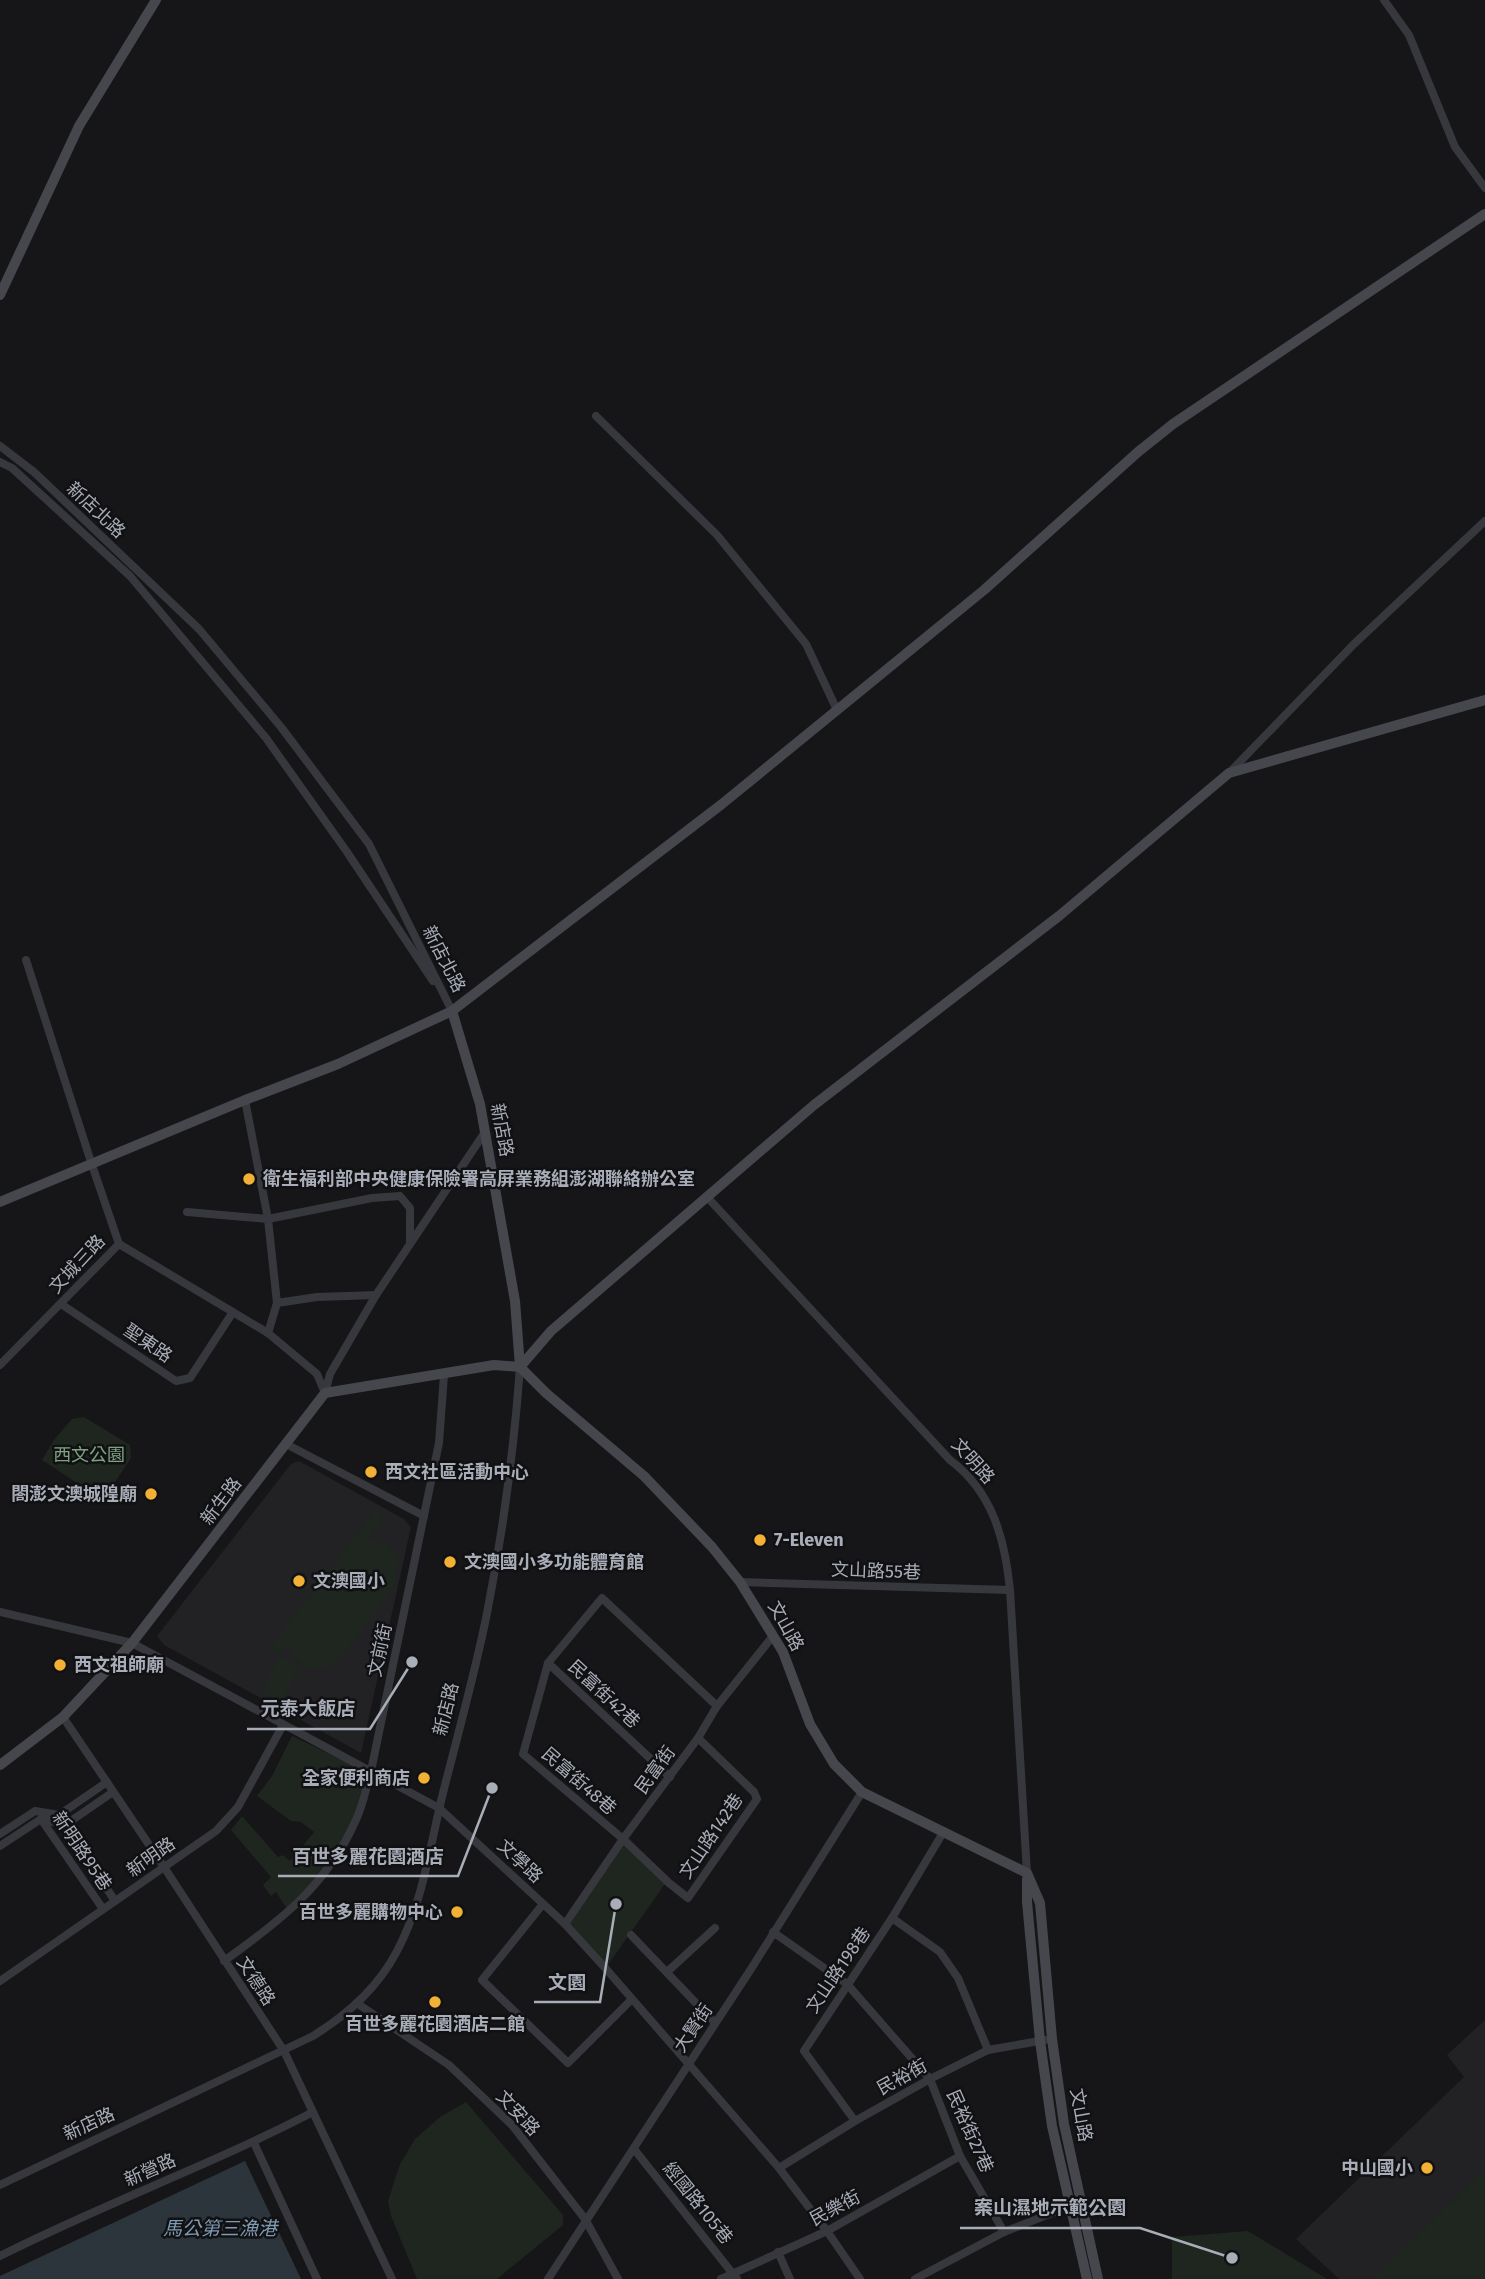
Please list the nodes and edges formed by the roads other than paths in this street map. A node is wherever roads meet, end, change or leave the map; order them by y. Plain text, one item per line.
1 (156, 0) edge
2 (1384, 0) edge
3 (1485, 188) edge
4 (1485, 214) edge
5 (0, 295) edge
6 (596, 415) dead end
7 (0, 446) edge
8 (0, 462) edge
9 (1485, 521) edge
10 (1485, 700) edge
11 (838, 709) junction
12 (1228, 773) junction
13 (26, 960) dead end
14 (452, 1010) junction
15 (245, 1100) junction
16 (485, 1132) junction
17 (92, 1165) junction
18 (708, 1198) junction
19 (0, 1202) edge
20 (187, 1212) dead end
21 (268, 1219) junction
22 (410, 1242) junction
23 (120, 1244) junction
24 (376, 1295) junction
25 (277, 1303) junction
26 (61, 1304) junction
27 (233, 1312) junction
28 (268, 1333) junction
29 (0, 1365) edge
30 (520, 1367) junction
31 (444, 1375) junction
32 (325, 1393) junction
33 (286, 1444) junction
34 (424, 1516) junction
35 (740, 1582) junction
36 (1010, 1590) junction
37 (0, 1612) edge
38 (773, 1636) junction
39 (131, 1643) junction
40 (548, 1663) junction
41 (717, 1706) junction
42 (63, 1717) junction
43 (283, 1725) junction
44 (698, 1738) junction
45 (0, 1765) edge
46 (371, 1771) junction
47 (670, 1777) junction
48 (107, 1782) junction
49 (113, 1791) junction
50 (863, 1792) junction
51 (439, 1808) junction
52 (35, 1811) junction
53 (59, 1815) junction
54 (41, 1819) junction
55 (65, 1825) junction
56 (944, 1831) junction
57 (0, 1834) edge
58 (623, 1839) junction
59 (0, 1846) edge
60 (164, 1867) junction
61 (1027, 1873) junction
62 (115, 1901) junction
63 (543, 1904) junction
64 (103, 1909) junction
65 (892, 1918) junction
66 (565, 1924) junction
67 (715, 1928) dead end
68 (773, 1932) junction
69 (631, 1935) dead end
70 (224, 1961) junction
71 (667, 1972) junction
72 (0, 1981) edge
73 (847, 1984) junction
74 (631, 2000) junction
75 (358, 2004) junction
76 (715, 2023) junction
77 (1046, 2040) junction
78 (988, 2050) junction
79 (284, 2051) junction
80 (689, 2063) junction
81 (930, 2079) junction
82 (313, 2112) junction
83 (855, 2121) junction
84 (254, 2143) junction
85 (634, 2148) junction
86 (960, 2156) junction
87 (779, 2168) junction
88 (0, 2185) edge
89 (1070, 2206) junction
90 (585, 2220) junction
91 (827, 2231) junction
92 (1004, 2232) junction
93 (778, 2252) junction
94 (0, 2256) edge
95 (735, 2276) edge
96 (317, 2279) edge
97 (392, 2279) edge
98 (548, 2279) edge
99 (618, 2279) edge
100 (721, 2279) edge
101 (790, 2279) edge
102 (860, 2279) edge
103 (915, 2279) edge
104 (1087, 2279) edge
105 (1098, 2279) edge

1 - 5 main road
2 - 3 street
4 - 11 main road
6 - 11 street
7 - 14 street, 新店北路
8 - 14 street, 新店北路
9 - 12 street
10 - 12 main road
11 - 14 main road
12 - 18 main road
13 - 17 street, 文城三路
14 - 15 main road
14 - 16 main road, 新店路
15 - 17 main road
15 - 21 street
16 - 22 street
16 - 30 main road, 新店路
17 - 19 main road
17 - 23 street, 文城三路
18 - 30 main road
18 - 36 street, 文明路
20 - 21 street
21 - 22 street
21 - 25 street
22 - 24 street
23 - 26 street, 文城三路
23 - 27 street
24 - 25 street
24 - 32 street
25 - 28 street
26 - 27 street, 聖東路
26 - 29 street, 文城三路
27 - 28 street
28 - 32 street
30 - 31 main road
30 - 35 main road, 文山路
30 - 51 street, 新店路
31 - 32 main road
31 - 34 street, 文前街
32 - 33 main road, 新生路
33 - 34 street
33 - 39 main road, 新生路
34 - 46 street, 文前街
35 - 36 street, 文山路55巷
35 - 38 main road, 文山路
36 - 61 street, 文明路
37 - 39 street, 文學路
38 - 41 street, 民富街
38 - 50 main road, 文山路
39 - 42 main road, 新生路
39 - 43 street, 文學路
40 - 41 street
40 - 47 street, 民富街42巷
40 - 58 street, 民富街48巷
41 - 44 street, 民富街
42 - 45 main road, 新生路
42 - 48 street, 文德路
43 - 46 street, 文學路
43 - 60 street, 新明路
44 - 47 street, 民富街
44 - 58 street, 文山路142巷
46 - 51 street, 文學路
46 - 70 street, 文前街
47 - 58 street, 民富街
48 - 49 street, 文德路
48 - 53 street
49 - 55 street
49 - 60 street, 文德路
50 - 56 main road, 文山路
50 - 68 street, 大賢街
51 - 63 street, 文學路
51 - 75 street, 新店路
52 - 53 street
52 - 54 street, 新明路95巷
52 - 57 street
53 - 55 street
54 - 55 street
54 - 59 street
54 - 64 street, 新明路95巷
55 - 62 street
56 - 61 main road, 文山路
56 - 65 street, 文山路198巷
58 - 66 street, 民富街
60 - 62 street, 新明路
60 - 70 street, 文德路
61 - 77 main road, 文山路
62 - 64 street, 新明路
63 - 66 street, 文學路
63 - 74 street
64 - 72 street, 新明路
65 - 73 street, 文山路198巷
65 - 78 street
66 - 74 street, 文學路
67 - 71 street
68 - 73 street, 民裕街27巷
68 - 76 street, 大賢街
69 - 71 street
70 - 79 street, 文德路
71 - 76 street
73 - 81 street, 民裕街27巷
73 - 83 street, 文山路198巷
74 - 80 street, 文學路
75 - 79 street, 新店路
75 - 90 street, 文安路
76 - 80 street, 大賢街
77 - 78 street, 民裕街
77 - 89 main road, 文山路
77 - 105 main road, 文山路
78 - 81 street, 民裕街
79 - 82 street, 文德路
79 - 88 street, 新店路
80 - 85 street, 大賢街
80 - 87 street, 文學路
81 - 83 street, 民裕街
81 - 86 street, 民裕街27巷
82 - 84 street, 新營路
82 - 97 street, 文德路
83 - 87 street, 民裕街
84 - 94 street, 新營路
84 - 96 street
85 - 90 street, 大賢街
85 - 95 street, 經國路105巷
86 - 91 street, 民樂街
86 - 92 street, 民裕街27巷
87 - 91 street, 文學路
89 - 92 street
89 - 104 main road, 文山路
90 - 98 street, 大賢街
90 - 99 street, 文安路
91 - 93 street, 民樂街
91 - 102 street, 文學路
92 - 103 street
93 - 95 street, 民樂街
93 - 101 street
95 - 100 street, 民樂街

